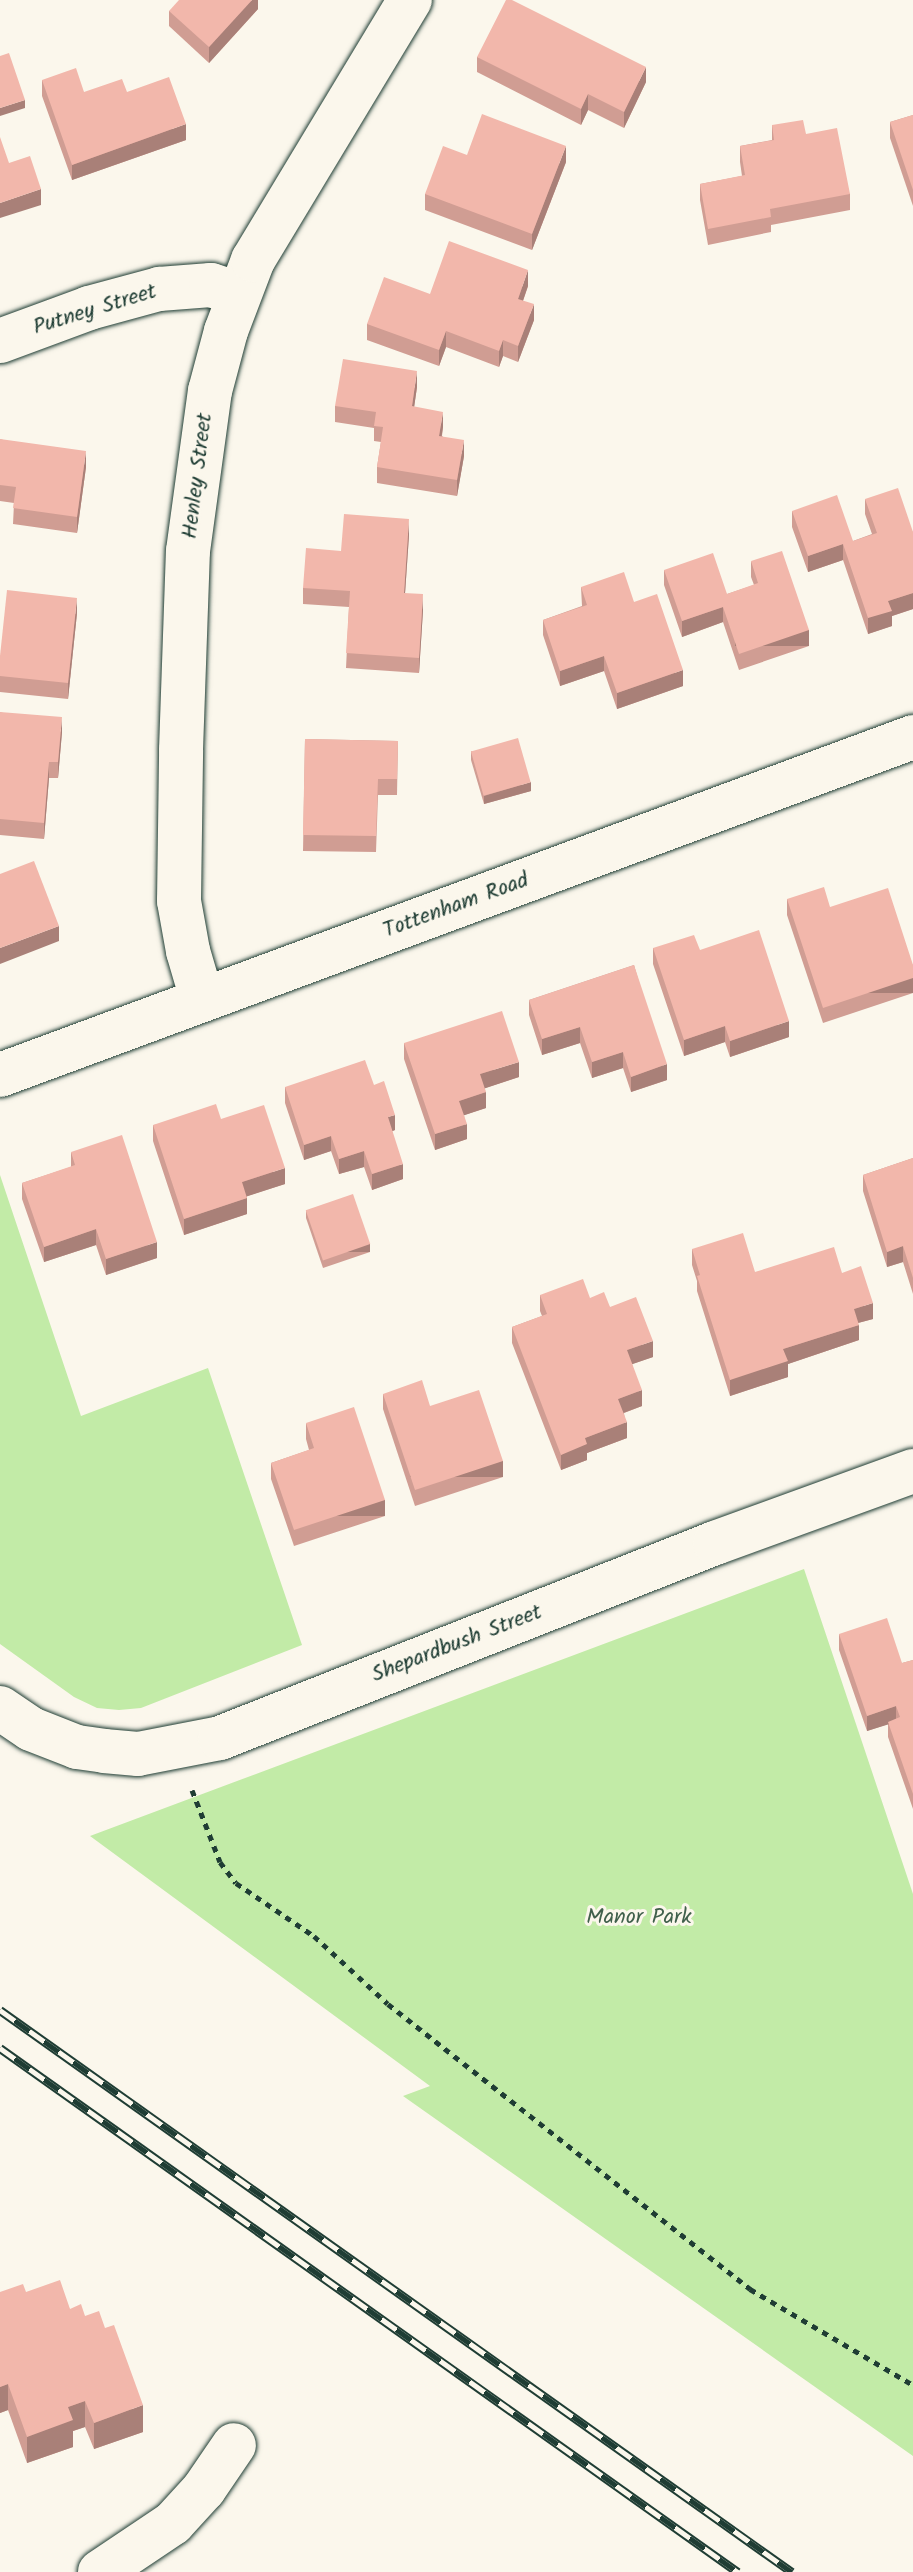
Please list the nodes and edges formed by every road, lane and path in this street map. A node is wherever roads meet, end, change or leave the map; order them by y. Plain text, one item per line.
1 (410, 0) edge
2 (239, 294) junction
3 (0, 341) edge
4 (913, 737) edge
5 (202, 999) junction
6 (0, 1075) edge
7 (913, 1471) edge
8 (0, 1708) edge
9 (173, 1749) junction
10 (913, 2385) edge
11 (234, 2445) dead end
12 (100, 2572) edge

1 - 2 street, Henley Street
2 - 3 street, Putney Street
2 - 5 street, Henley Street
4 - 5 street, Tottenham Road
5 - 6 street, Tottenham Road
7 - 9 street, Shepardbush Street
8 - 9 street, Shepardbush Street
9 - 10 path
11 - 12 street

